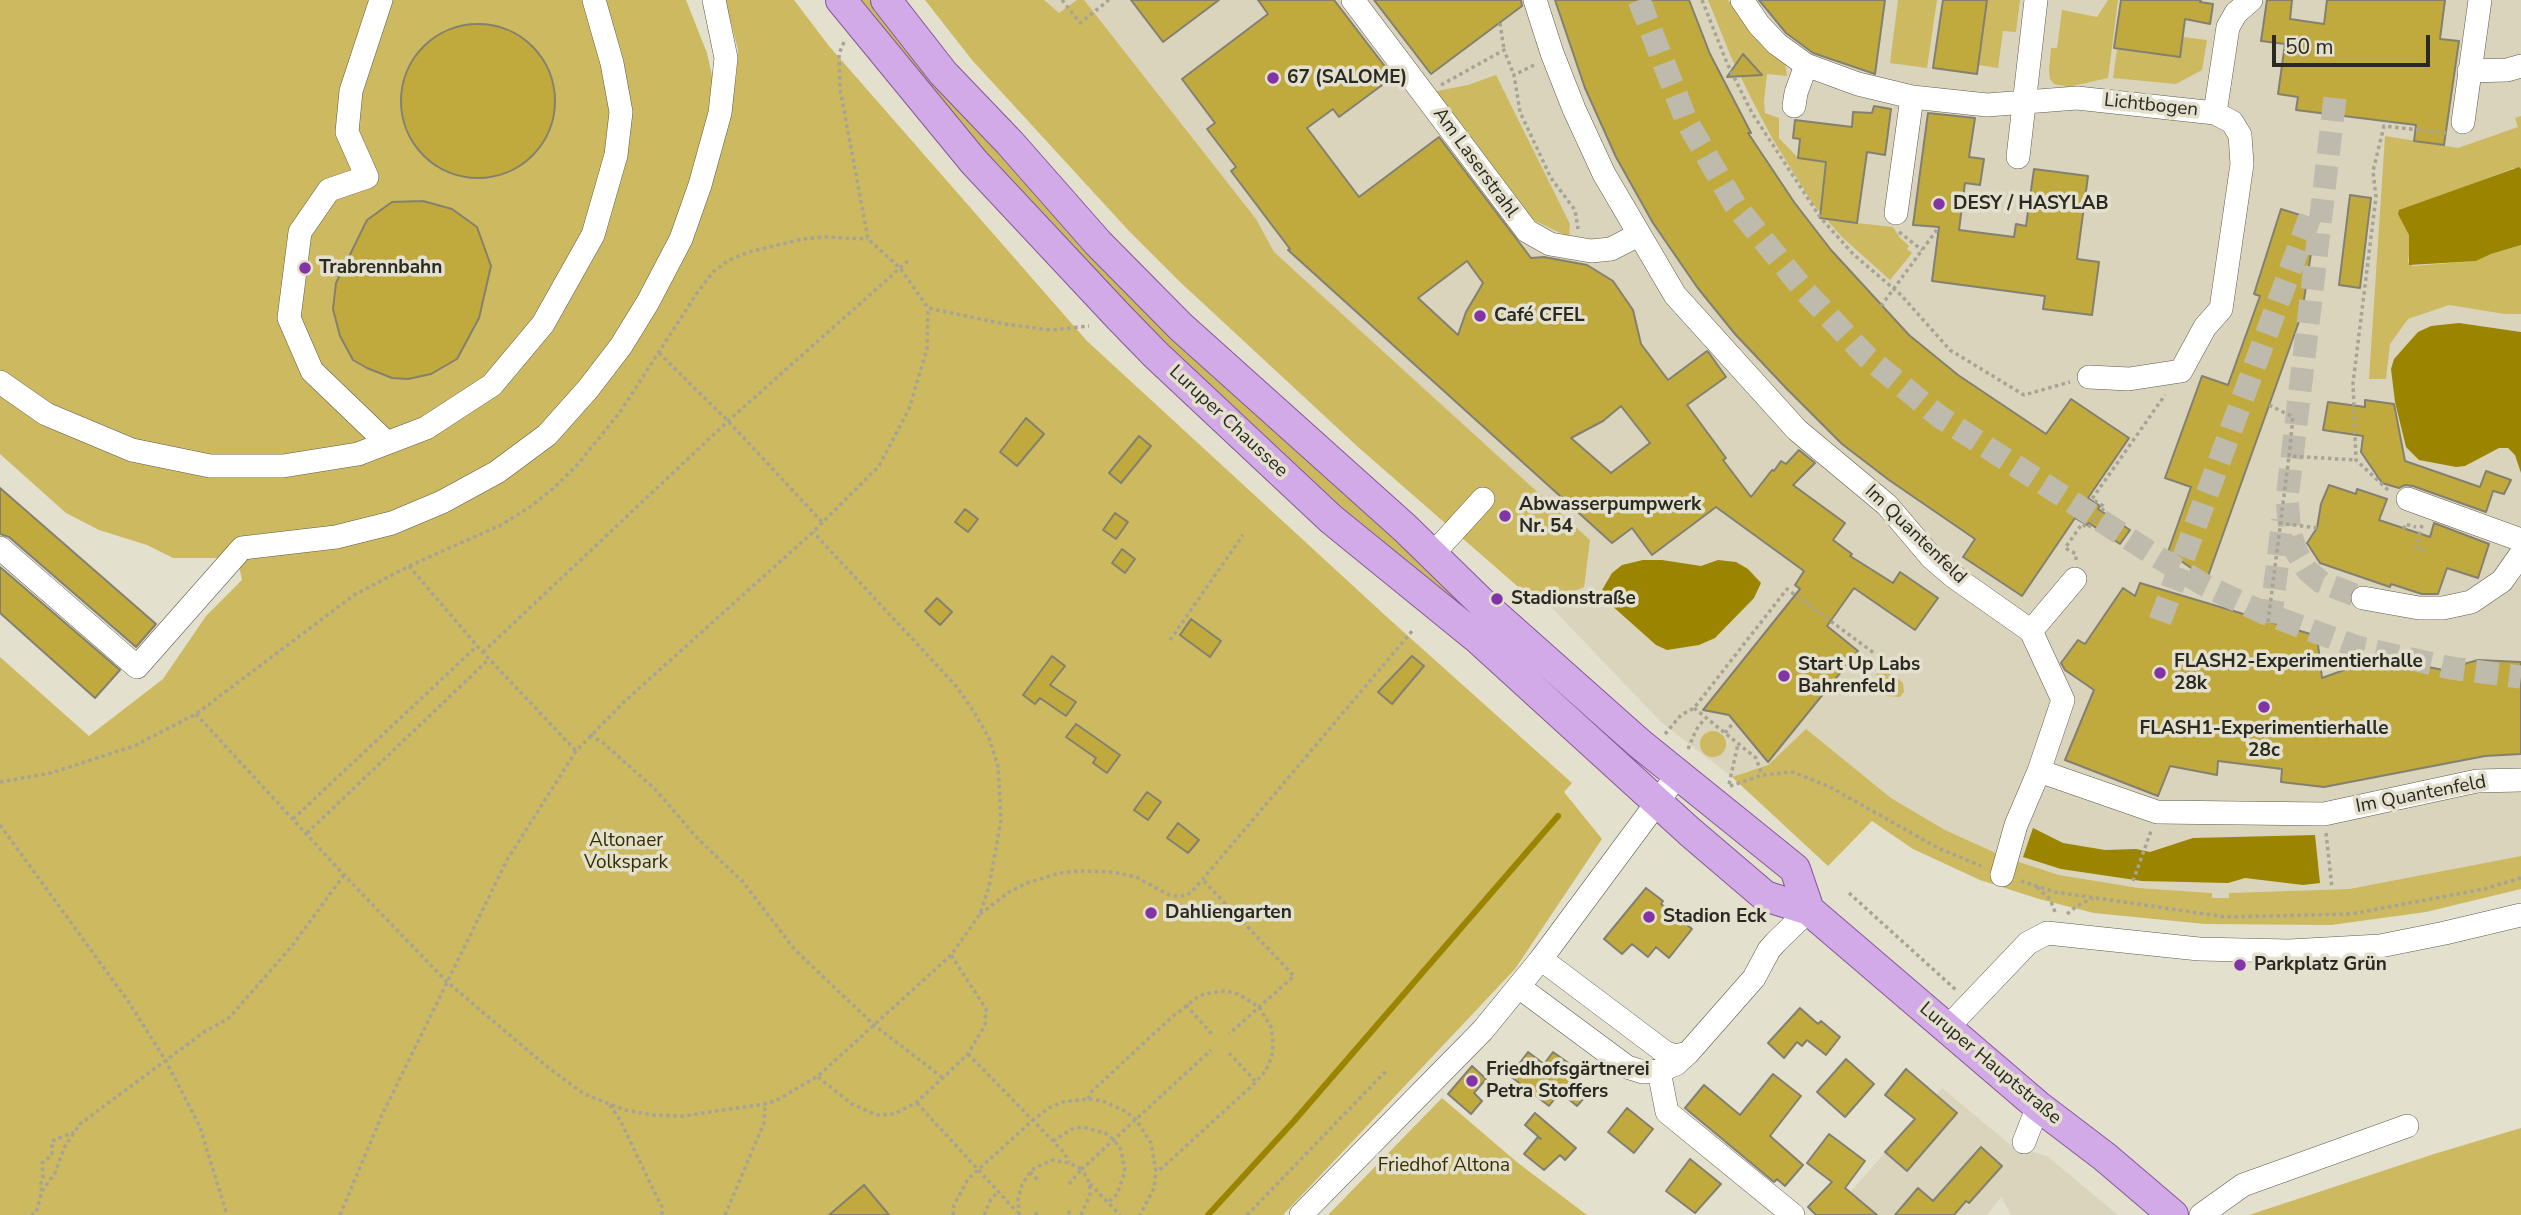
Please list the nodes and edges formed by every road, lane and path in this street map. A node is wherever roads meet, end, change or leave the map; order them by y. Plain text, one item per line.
1 (381, 0) edge
2 (594, 0) edge
3 (714, 0) edge
4 (841, 0) edge
5 (886, 0) edge
6 (1062, 0) edge
7 (1109, 0) edge
8 (1353, 0) edge
9 (1535, 0) edge
10 (1702, 0) edge
11 (1742, 0) edge
12 (2036, 0) edge
13 (2224, 0) edge
14 (2252, 0) edge
15 (2480, 0) edge
16 (1500, 23) dead end
17 (844, 42) dead end
18 (1504, 50) junction
19 (1558, 52) junction
20 (2224, 53) junction
21 (1806, 65) junction
22 (2521, 66) edge
23 (2469, 71) junction
24 (1514, 75) junction
25 (1424, 94) junction
26 (1912, 97) junction
27 (2025, 102) junction
28 (1794, 106) dead end
29 (2216, 113) junction
30 (2463, 122) joint
31 (2018, 158) dead end
32 (1896, 213) dead end
33 (1939, 228) dead end
34 (1638, 234) junction
35 (1901, 236) dead end
36 (1576, 248) junction
37 (1922, 250) junction
38 (909, 260) dead end
39 (900, 268) junction
40 (1881, 306) dead end
41 (928, 308) junction
42 (1089, 326) dead end
43 (659, 353) dead end
44 (2181, 371) junction
45 (2089, 377) joint
46 (0, 382) edge
47 (2269, 405) dead end
48 (728, 421) junction
49 (387, 443) junction
50 (2289, 456) junction
51 (2356, 460) junction
52 (1483, 499) dead end
53 (2419, 512) junction
54 (823, 523) junction
55 (2279, 523) junction
56 (2317, 527) dead end
57 (2404, 529) dead end
58 (813, 532) junction
59 (1243, 536) dead end
60 (2521, 540) edge
61 (0, 548) edge
62 (2425, 550) dead end
63 (2076, 554) dead end
64 (2521, 554) edge
65 (1432, 555) junction
66 (409, 566) dead end
67 (2075, 579) dead end
68 (2363, 598) tunnel mouth
69 (2268, 622) tunnel mouth
70 (1413, 630) dead end
71 (2031, 631) junction
72 (1170, 640) dead end
73 (477, 646) junction
74 (483, 652) junction
75 (1874, 653) dead end
76 (489, 660) junction
77 (1694, 708) junction
78 (196, 713) dead end
79 (1705, 718) junction
80 (1734, 722) dead end
81 (1725, 733) junction
82 (1665, 734) dead end
83 (590, 735) junction
84 (1738, 744) junction
85 (576, 751) junction
86 (1683, 762) junction
87 (2039, 771) junction
88 (1762, 775) junction
89 (2521, 780) edge
90 (1657, 802) junction
91 (2324, 814) junction
92 (293, 819) junction
93 (0, 825) edge
94 (307, 834) junction
95 (2145, 848) dead end
96 (344, 875) junction
97 (2002, 875) junction
98 (2521, 878) edge
99 (1204, 880) junction
100 (2133, 881) dead end
101 (2036, 886) junction
102 (2332, 888) dead end
103 (1849, 893) dead end
104 (2094, 897) junction
105 (1809, 910) junction
106 (980, 914) junction
107 (2521, 915) edge
108 (2056, 930) junction
109 (951, 955) junction
110 (1541, 959) junction
111 (446, 981) junction
112 (1519, 987) junction
113 (1970, 1004) junction
114 (1186, 1005) junction
115 (1259, 1007) junction
116 (874, 1025) junction
117 (1947, 1028) junction
118 (1212, 1034) dead end
119 (1229, 1034) dead end
120 (1211, 1050) dead end
121 (1229, 1053) dead end
122 (1688, 1053) junction
123 (968, 1054) junction
124 (166, 1061) junction
125 (1387, 1070) dead end
126 (1659, 1071) junction
127 (818, 1076) junction
128 (943, 1078) junction
129 (1256, 1082) junction
130 (1088, 1098) junction
131 (916, 1103) junction
132 (765, 1104) junction
133 (610, 1105) junction
134 (2038, 1106) junction
135 (1136, 1119) junction
136 (1033, 1120) junction
137 (2407, 1126) dead end
138 (74, 1132) junction
139 (1114, 1140) junction
140 (1053, 1141) junction
141 (2024, 1142) dead end
142 (1069, 1163) junction
143 (1082, 1169) junction
144 (978, 1170) junction
145 (1156, 1171) junction
146 (1030, 1172) junction
147 (1041, 1182) dead end
148 (1069, 1184) dead end
149 (1090, 1184) junction
150 (42, 1191) junction
151 (999, 1191) junction
152 (1109, 1202) junction
153 (1039, 1211) dead end
154 (35, 1214) edge
155 (1018, 1214) edge
156 (227, 1215) edge
157 (340, 1215) edge
158 (662, 1215) edge
159 (726, 1215) edge
160 (953, 1215) edge
161 (984, 1215) edge
162 (1035, 1215) edge
163 (1081, 1215) edge
164 (1121, 1215) edge
165 (1140, 1215) edge
166 (1247, 1215) edge
167 (1301, 1215) edge
168 (1793, 1215) edge
169 (2173, 1215) edge
170 (2200, 1215) edge

1 - 49 street
2 - 49 street
3 - 61 street
4 - 90 main road, Luruper Chaussee
5 - 65 main road, Luruper Chaussee
6 - 7 path
8 - 25 street, Am Laserstrahl
9 - 19 street, Im Quantenfeld
10 - 45 path
11 - 21 street, Lichtbogen
12 - 27 street
13 - 20 street
14 - 20 street
15 - 23 street
16 - 18 path
17 - 39 path
18 - 24 path
18 - 25 path
19 - 24 path
19 - 34 street, Im Quantenfeld
20 - 29 street
21 - 26 street, Lichtbogen
21 - 28 street
22 - 23 street
23 - 30 street
24 - 36 path
25 - 36 street, Am Laserstrahl
26 - 27 street, Lichtbogen
26 - 32 street
27 - 29 street, Lichtbogen
27 - 31 street
29 - 44 street, Lichtbogen
30 - 51 path
33 - 37 path, bridge
34 - 36 street, Am Laserstrahl
34 - 71 street, Im Quantenfeld
35 - 37 path
37 - 40 path, bridge
38 - 39 path
39 - 41 path
39 - 48 path
41 - 42 path
41 - 54 path
43 - 48 path
44 - 45 street
44 - 63 path
46 - 49 street
47 - 50 path
48 - 54 path
48 - 74 path
50 - 51 path
50 - 55 path
51 - 53 path
52 - 65 street
53 - 57 path
53 - 60 street
53 - 62 path
54 - 58 path
55 - 56 path, bridge
55 - 69 path
58 - 83 path
58 - 106 path
59 - 72 path
64 - 68 street
65 - 86 main road, Luruper Chaussee
66 - 73 path
67 - 71 street
70 - 99 path
71 - 87 street, Im Quantenfeld
73 - 74 path
73 - 92 path
74 - 76 path
75 - 77 path
76 - 85 path
76 - 94 path
77 - 79 path
77 - 82 path
78 - 92 path
79 - 81 path
79 - 86 path
80 - 81 path
81 - 84 path
83 - 85 path
83 - 116 path
84 - 88 path
84 - 88 path
85 - 111 path
86 - 90 street
86 - 105 main road
87 - 91 street, Im Quantenfeld
87 - 97 street
88 - 97 path
89 - 91 street, Im Quantenfeld
90 - 105 main road, Luruper Hauptstraße
90 - 110 street
91 - 102 path
92 - 94 path
93 - 124 path
94 - 96 path
95 - 100 path
96 - 111 path
96 - 124 path
97 - 101 path
98 - 104 path
99 - 106 path
99 - 115 path
101 - 104 path
101 - 108 path
103 - 113 path
104 - 108 path
105 - 117 main road, Luruper Hauptstraße
105 - 122 street
106 - 109 path
107 - 108 street
108 - 113 street
109 - 116 path
109 - 123 path
110 - 112 street
110 - 122 street
111 - 133 path
111 - 157 path
112 - 126 street
112 - 167 street
113 - 117 street
114 - 115 path
114 - 118 path
114 - 130 path
115 - 119 path
115 - 129 path
116 - 127 path
116 - 128 path
117 - 134 main road, Luruper Hauptstraße
120 - 135 path
121 - 129 path
122 - 126 street
123 - 128 path
123 - 136 path
124 - 138 path
124 - 156 path
125 - 166 path
126 - 168 street
127 - 131 path
127 - 132 path
128 - 131 path
129 - 145 path
130 - 135 path
130 - 136 path
131 - 144 path
132 - 133 path
132 - 159 path
133 - 158 path
134 - 141 street
134 - 169 main road, Luruper Hauptstraße
135 - 139 path
135 - 145 path
136 - 140 path
136 - 144 path
137 - 170 street
138 - 150 path
138 - 150 path
139 - 140 path
139 - 143 path
139 - 152 path
140 - 142 path
142 - 143 path
142 - 146 path
143 - 148 path
143 - 149 path
144 - 151 path
144 - 160 path
145 - 165 path
146 - 147 path
146 - 155 path
149 - 152 path
149 - 163 path
150 - 154 path
151 - 155 path
151 - 161 path
152 - 164 path
153 - 162 path

